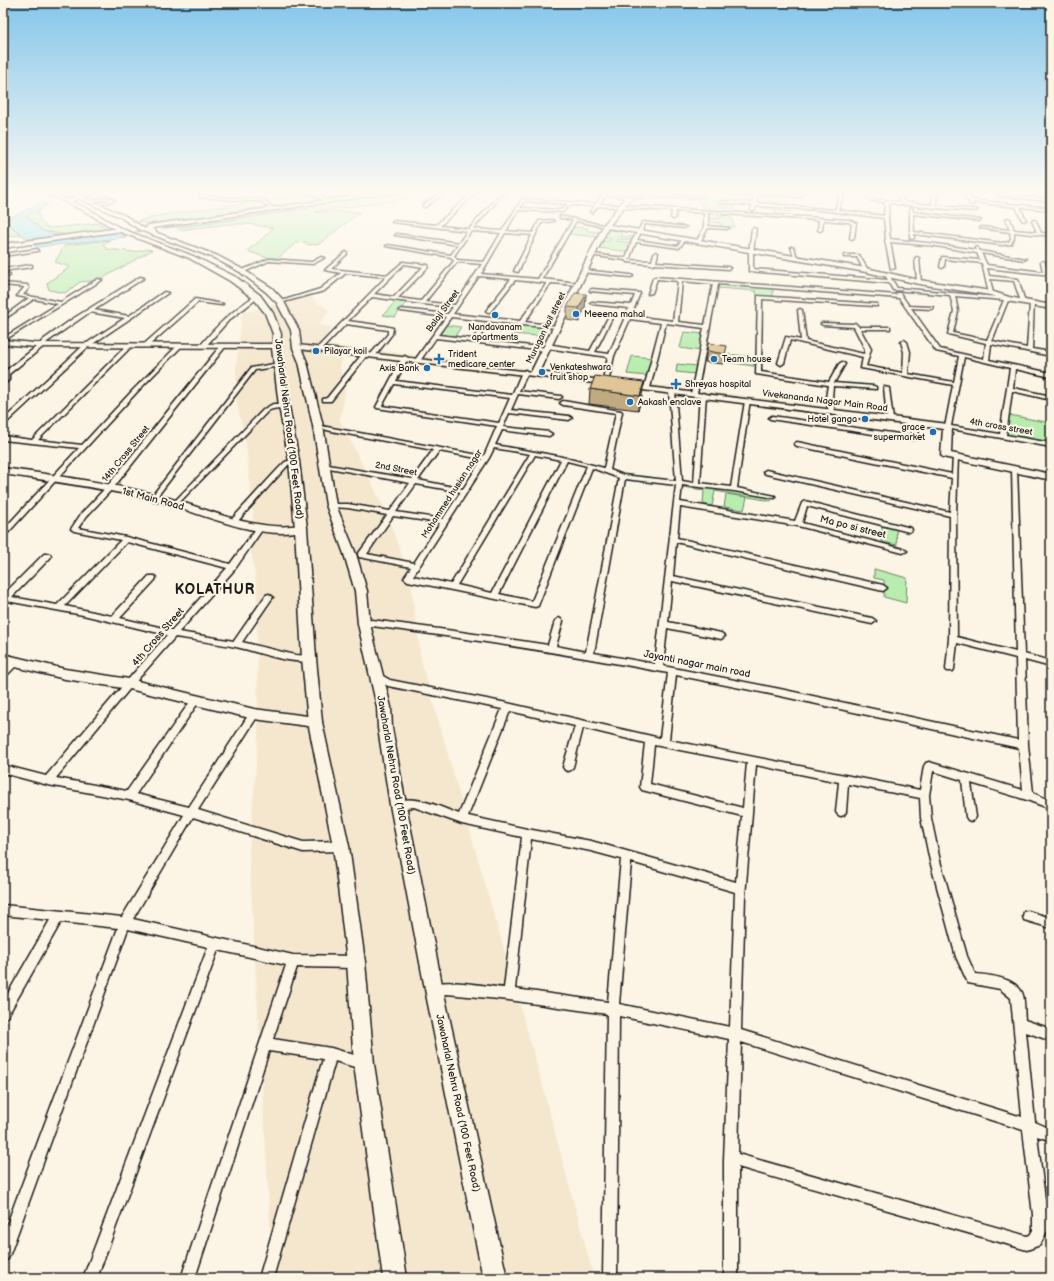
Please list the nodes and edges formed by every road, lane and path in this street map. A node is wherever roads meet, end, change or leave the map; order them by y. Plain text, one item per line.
1 (32, 251) edge
2 (175, 251) edge
3 (202, 251) edge
4 (419, 251) edge
5 (455, 251) edge
6 (492, 251) edge
7 (526, 251) edge
8 (557, 251) edge
9 (594, 251) edge
10 (631, 251) edge
11 (745, 251) edge
12 (793, 251) edge
13 (889, 251) edge
14 (969, 251) edge
15 (751, 252) junction
16 (978, 252) junction
17 (346, 253) dead end
18 (656, 254) dead end
19 (3, 255) edge
20 (452, 256) junction
21 (591, 256) junction
22 (845, 256) dead end
23 (297, 258) dead end
24 (322, 258) dead end
25 (917, 258) dead end
26 (628, 259) junction
27 (797, 259) junction
28 (1024, 259) dead end
29 (456, 261) junction
30 (293, 262) junction
31 (1043, 262) dead end
32 (485, 263) junction
33 (653, 264) junction
34 (984, 264) junction
35 (30, 266) dead end
36 (942, 267) dead end
37 (728, 268) dead end
38 (893, 268) dead end
39 (3, 270) edge
40 (242, 270) junction
41 (866, 270) junction
42 (516, 271) dead end
43 (584, 271) junction
44 (345, 272) junction
45 (1048, 274) edge
46 (8, 275) dead end
47 (478, 275) junction
48 (887, 275) junction
49 (3, 276) edge
50 (389, 276) junction
51 (631, 276) dead end
52 (987, 277) junction
53 (142, 278) dead end
54 (514, 278) junction
55 (100, 280) dead end
56 (540, 280) junction
57 (680, 280) junction
58 (550, 281) junction
59 (716, 282) junction
60 (891, 282) junction
61 (918, 282) junction
62 (3, 284) edge
63 (578, 284) junction
64 (797, 289) junction
65 (895, 289) junction
66 (592, 290) dead end
67 (166, 293) dead end
68 (650, 293) dead end
69 (990, 293) junction
70 (952, 294) junction
71 (370, 295) junction
72 (257, 297) junction
73 (900, 297) junction
74 (32, 298) junction
75 (395, 299) junction
76 (1007, 299) junction
77 (798, 300) junction
78 (280, 302) junction
79 (422, 302) junction
80 (1023, 302) junction
81 (60, 303) junction
82 (592, 303) dead end
83 (221, 304) dead end
84 (1032, 304) junction
85 (875, 305) dead end
86 (456, 306) junction
87 (632, 307) junction
88 (909, 307) junction
89 (1051, 307) edge
90 (931, 308) dead end
91 (402, 310) dead end
92 (800, 310) dead end
93 (90, 311) junction
94 (488, 311) dead end
95 (449, 316) junction
96 (611, 316) dead end
97 (128, 317) junction
98 (628, 317) junction
99 (3, 319) edge
100 (344, 322) junction
101 (664, 322) junction
102 (675, 323) junction
103 (521, 324) junction
104 (822, 324) dead end
105 (856, 326) junction
106 (484, 327) dead end
107 (707, 327) junction
108 (557, 328) junction
109 (888, 328) dead end
110 (435, 336) junction
111 (475, 340) junction
112 (3, 341) edge
113 (804, 341) junction
114 (904, 342) dead end
115 (989, 342) junction
116 (42, 345) junction
117 (86, 346) junction
118 (129, 346) junction
119 (145, 346) junction
120 (179, 346) junction
121 (203, 346) junction
122 (223, 346) junction
123 (277, 346) junction
124 (298, 346) junction
125 (320, 348) junction
126 (547, 348) junction
127 (1028, 349) junction
128 (592, 353) junction
129 (369, 354) junction
130 (1051, 354) edge
131 (962, 355) junction
132 (611, 356) junction
133 (866, 356) junction
134 (405, 358) junction
135 (418, 360) junction
136 (986, 361) junction
137 (781, 364) dead end
138 (842, 364) dead end
139 (279, 365) junction
140 (1013, 367) junction
141 (525, 372) junction
142 (534, 374) junction
143 (906, 375) junction
144 (1051, 375) edge
145 (392, 382) junction
146 (3, 383) edge
147 (605, 383) junction
148 (831, 384) junction
149 (956, 384) junction
150 (647, 388) junction
151 (874, 388) dead end
152 (886, 388) dead end
153 (1010, 389) junction
154 (672, 391) junction
155 (515, 395) junction
156 (698, 395) junction
157 (559, 397) dead end
158 (1051, 398) edge
159 (325, 400) dead end
160 (748, 401) junction
161 (563, 403) dead end
162 (284, 406) junction
163 (508, 411) junction
164 (832, 412) junction
165 (569, 418) dead end
166 (772, 418) dead end
167 (890, 419) junction
168 (914, 422) junction
169 (3, 423) edge
170 (318, 426) junction
171 (501, 426) junction
172 (948, 427) junction
173 (549, 434) dead end
174 (1004, 437) junction
175 (3, 438) edge
176 (34, 441) junction
177 (798, 444) dead end
178 (1051, 445) edge
179 (492, 446) junction
180 (82, 447) junction
181 (438, 450) junction
182 (532, 454) junction
183 (956, 457) junction
184 (486, 458) junction
185 (565, 459) junction
186 (294, 461) junction
187 (324, 465) junction
188 (590, 466) junction
189 (607, 470) junction
190 (1015, 470) junction
191 (3, 471) edge
192 (766, 472) dead end
193 (622, 477) junction
194 (1051, 477) edge
195 (53, 478) junction
196 (955, 478) junction
197 (415, 482) junction
198 (679, 484) junction
199 (697, 484) junction
200 (111, 488) junction
201 (734, 489) junction
202 (465, 491) junction
203 (154, 497) junction
204 (773, 497) dead end
205 (175, 504) junction
206 (677, 504) junction
207 (331, 505) junction
208 (392, 514) junction
209 (953, 515) junction
210 (235, 520) junction
211 (445, 522) junction
212 (798, 524) junction
213 (260, 528) junction
214 (301, 528) junction
215 (909, 530) dead end
216 (3, 534) edge
217 (126, 539) junction
218 (673, 539) junction
219 (903, 550) dead end
220 (356, 554) junction
221 (47, 556) dead end
222 (416, 566) junction
223 (232, 567) junction
224 (152, 578) dead end
225 (669, 578) junction
226 (452, 588) junction
227 (883, 588) dead end
228 (269, 596) dead end
229 (494, 596) junction
230 (4, 599) edge
231 (59, 607) junction
232 (113, 620) junction
233 (559, 621) dead end
234 (872, 622) dead end
235 (364, 624) junction
236 (664, 624) junction
237 (174, 634) junction
238 (722, 636) dead end
239 (953, 639) junction
240 (236, 644) junction
241 (551, 649) junction
242 (589, 656) junction
243 (1019, 656) junction
244 (309, 658) junction
245 (9, 660) edge
246 (1051, 664) edge
247 (659, 667) junction
248 (950, 669) dead end
249 (672, 670) junction
250 (3, 674) edge
251 (375, 674) junction
252 (129, 684) junction
253 (195, 701) junction
254 (507, 707) junction
255 (254, 714) junction
256 (315, 722) junction
257 (580, 724) junction
258 (650, 740) junction
259 (664, 743) junction
260 (1022, 745) junction
261 (752, 760) junction
262 (568, 767) dead end
263 (3, 769) edge
264 (966, 778) junction
265 (844, 779) junction
266 (48, 781) junction
267 (924, 795) junction
268 (129, 796) junction
269 (1028, 796) junction
270 (398, 805) junction
271 (1051, 805) edge
272 (191, 812) junction
273 (841, 812) dead end
274 (747, 813) junction
275 (971, 817) dead end
276 (462, 819) junction
277 (527, 834) junction
278 (341, 846) junction
279 (626, 857) junction
280 (740, 888) junction
281 (3, 910) edge
282 (1028, 916) dead end
283 (58, 917) junction
284 (125, 923) junction
285 (1051, 923) edge
286 (216, 943) junction
287 (293, 961) junction
288 (356, 962) junction
289 (434, 989) junction
290 (509, 994) junction
291 (612, 1009) junction
292 (3, 1013) edge
293 (1019, 1024) junction
294 (735, 1034) junction
295 (1051, 1035) edge
296 (265, 1044) junction
297 (330, 1054) junction
298 (364, 1064) junction
299 (1029, 1126) junction
300 (1051, 1135) edge
301 (731, 1159) junction
302 (3, 1254) edge
303 (90, 1278) edge
304 (188, 1278) edge
305 (266, 1278) edge
306 (395, 1278) edge
307 (495, 1278) edge
308 (610, 1278) edge
309 (731, 1278) edge

1 - 19 street
2 - 72 main road, Jawaharlal Nehru Road (100 Feet Road)
3 - 40 main road, Jawaharlal Nehru Road (100 Feet Road)
4 - 20 street
5 - 20 street
6 - 32 street, Balaji Street
7 - 42 street
8 - 56 street
9 - 21 street, Murugan koil street
10 - 26 street
11 - 15 street
12 - 27 street
13 - 38 street
14 - 16 street
15 - 27 street
15 - 60 street
16 - 28 street
16 - 34 street
17 - 44 street
18 - 33 street
20 - 29 street
21 - 26 street
21 - 43 street, Murugan koil street
22 - 41 street
23 - 30 street
24 - 30 street
25 - 61 street
26 - 33 street
27 - 41 street
29 - 32 street
29 - 79 street
30 - 40 street
31 - 45 street
32 - 47 street, Balaji Street
33 - 37 street
34 - 36 street
34 - 45 street
34 - 52 street
35 - 39 street
40 - 78 main road, Jawaharlal Nehru Road (100 Feet Road)
41 - 48 street
43 - 51 street
43 - 63 street, Murugan koil street
44 - 50 street
44 - 78 street
46 - 49 street
47 - 54 street
47 - 86 street, Balaji Street
48 - 60 street
48 - 61 street
50 - 71 street
50 - 75 street
52 - 69 street
52 - 80 street
53 - 93 street
54 - 56 street
54 - 94 street
55 - 81 street
56 - 58 street
57 - 59 street
57 - 68 street
57 - 102 street
58 - 63 street
58 - 103 street
59 - 64 street
59 - 107 street
60 - 65 street
61 - 69 street
62 - 74 street
63 - 108 street, Murugan koil street
64 - 73 street
64 - 77 street
65 - 70 street
65 - 73 street
66 - 87 street
67 - 97 street
69 - 76 street
70 - 76 street
70 - 115 street
71 - 75 street
71 - 100 street
72 - 121 street
72 - 123 main road, Jawaharlal Nehru Road (100 Feet Road)
73 - 88 street
74 - 81 street
74 - 99 street
75 - 79 street
76 - 80 street
76 - 115 street
77 - 85 street
77 - 148 street
78 - 124 main road, Jawaharlal Nehru Road (100 Feet Road)
79 - 86 street
80 - 84 street
81 - 112 street
82 - 87 street
83 - 119 street
84 - 89 street
84 - 127 street
86 - 95 street, Balaji Street
87 - 98 street
88 - 90 street
88 - 131 street
91 - 95 street
92 - 113 street
93 - 97 street
93 - 116 street
95 - 103 street
95 - 110 street, Balaji Street
96 - 128 street
97 - 117 street
98 - 101 street
98 - 132 street
100 - 125 street
100 - 129 street
101 - 102 street
101 - 150 street
102 - 107 street
103 - 108 street
104 - 105 street
105 - 109 street
105 - 133 street
106 - 111 street
107 - 156 street
108 - 126 street, Murugan koil street
110 - 111 street
110 - 135 street, Balaji Street
111 - 126 street
112 - 116 street
113 - 133 street
113 - 137 street
114 - 143 street
115 - 127 street
115 - 136 street
116 - 117 street
116 - 146 street
117 - 118 street
117 - 169 street
118 - 119 street
118 - 176 street
119 - 120 street
120 - 121 street
120 - 180 street
121 - 122 street
122 - 123 street
122 - 200 street, 14th Cross Street
123 - 139 main road, Jawaharlal Nehru Road (100 Feet Road)
124 - 125 street
124 - 170 main road, Jawaharlal Nehru Road (100 Feet Road)
125 - 129 street
125 - 129 street
126 - 128 street
126 - 142 street, Murugan koil street
127 - 130 street
128 - 132 street
129 - 134 street, Vivekananda Nagar Main Road
129 - 159 street
131 - 136 street
131 - 149 street
132 - 147 street
133 - 143 street
134 - 135 street, Vivekananda Nagar Main Road
134 - 145 street
135 - 141 street, Vivekananda Nagar Main Road
136 - 140 street
138 - 148 street
139 - 162 main road, Jawaharlal Nehru Road (100 Feet Road)
139 - 203 street
140 - 144 street
140 - 153 street
141 - 142 street, Vivekananda Nagar Main Road
141 - 155 street, Mohammed husian nagar
142 - 147 street, Vivekananda Nagar Main Road
143 - 149 street
145 - 155 street
145 - 171 street
147 - 150 street, Vivekananda Nagar Main Road
148 - 151 street
148 - 164 street
149 - 172 street
150 - 154 street, Vivekananda Nagar Main Road
152 - 167 street
153 - 158 street
153 - 174 street
154 - 156 street, Vivekananda Nagar Main Road
154 - 198 street
155 - 157 street
155 - 163 street, Mohammed husian nagar
156 - 160 street, Vivekananda Nagar Main Road
156 - 199 street
160 - 164 street, Vivekananda Nagar Main Road
160 - 201 street
161 - 189 street
162 - 186 main road, Jawaharlal Nehru Road (100 Feet Road)
162 - 205 street
163 - 165 street
163 - 171 street, Mohammed husian nagar
164 - 167 street, Vivekananda Nagar Main Road
166 - 168 street
167 - 168 street, Vivekananda Nagar Main Road
168 - 172 street, Vivekananda Nagar Main Road
170 - 181 street
170 - 187 main road, Jawaharlal Nehru Road (100 Feet Road)
171 - 173 street
171 - 179 street, Mohammed husian nagar
172 - 174 street, 4th cross street
172 - 183 street
174 - 178 street, 4th cross street
175 - 176 street
176 - 180 street
177 - 196 street
179 - 182 street
179 - 184 street, Mohammed husian nagar
180 - 195 street
181 - 184 street
181 - 197 street
182 - 185 street
182 - 226 street
183 - 190 street
183 - 196 street
184 - 202 street, Mohammed husian nagar
185 - 188 street
185 - 229 street
186 - 210 street
186 - 214 main road, Jawaharlal Nehru Road (100 Feet Road)
187 - 197 street, 2nd Street
187 - 207 main road, Jawaharlal Nehru Road (100 Feet Road)
188 - 189 street
188 - 229 street
189 - 193 street
190 - 194 street
190 - 243 street
191 - 195 street, 1st Main Road
192 - 209 street
193 - 198 street
193 - 242 street
195 - 200 street, 1st Main Road
195 - 216 street
196 - 209 street
197 - 202 street, 2nd Street
197 - 208 street
198 - 199 street
198 - 206 street
199 - 201 street
200 - 203 street, 1st Main Road
200 - 217 street, 14th Cross Street
201 - 204 street
202 - 211 street, Mohammed husian nagar
203 - 205 street, 1st Main Road
205 - 210 street, 1st Main Road
206 - 212 street, Ma po si street
206 - 218 street
207 - 208 street
207 - 220 main road, Jawaharlal Nehru Road (100 Feet Road)
208 - 211 street
208 - 220 street
209 - 239 street
210 - 213 street, 1st Main Road
211 - 222 street, Mohammed husian nagar
212 - 215 street
212 - 219 street, Ma po si street
213 - 214 street, 1st Main Road
213 - 223 street, 4th Cross Street
214 - 244 main road, Jawaharlal Nehru Road (100 Feet Road)
217 - 223 street
217 - 231 street
218 - 225 street
218 - 227 street
220 - 222 street
220 - 235 main road, Jawaharlal Nehru Road (100 Feet Road)
221 - 230 street
222 - 226 street, Mohammed husian nagar
223 - 237 street, 4th Cross Street
224 - 232 street
225 - 234 street
225 - 236 street
226 - 229 street
228 - 240 street
230 - 231 street
231 - 232 street
232 - 237 street
233 - 241 street
235 - 241 street, Jayanti nagar main road
235 - 251 main road, Jawaharlal Nehru Road (100 Feet Road)
236 - 238 street
236 - 247 street
237 - 240 street
237 - 252 street, 4th Cross Street
239 - 243 street
239 - 248 street
240 - 244 street
241 - 242 street, Jayanti nagar main road
242 - 247 street, Jayanti nagar main road
243 - 246 street
243 - 260 street
244 - 256 main road, Jawaharlal Nehru Road (100 Feet Road)
245 - 250 street
245 - 252 street
247 - 249 street, Jayanti nagar main road
249 - 259 street
249 - 260 street, Jayanti nagar main road
251 - 254 street
251 - 270 main road, Jawaharlal Nehru Road (100 Feet Road)
252 - 253 street
252 - 266 street, 4th Cross Street
253 - 255 street
253 - 268 street
254 - 257 street
254 - 276 street
255 - 256 street
255 - 272 street
256 - 278 main road, Jawaharlal Nehru Road (100 Feet Road)
257 - 258 street
257 - 262 street
258 - 259 street
258 - 274 street
259 - 261 street
260 - 269 street
261 - 265 street
261 - 274 street
263 - 266 street
264 - 267 street
264 - 269 street
264 - 275 street
265 - 267 street
265 - 273 street
266 - 268 street
267 - 293 street
268 - 272 street
269 - 271 street
270 - 276 street
270 - 289 main road, Jawaharlal Nehru Road (100 Feet Road)
272 - 278 street
272 - 284 street
274 - 280 street
276 - 277 street
277 - 279 street
277 - 290 street
278 - 288 main road, Jawaharlal Nehru Road (100 Feet Road)
279 - 280 street
279 - 291 street
280 - 294 street
281 - 283 street
282 - 285 street
283 - 284 street
283 - 292 street
284 - 286 street
284 - 302 street
286 - 287 street
286 - 303 street
287 - 288 street
287 - 296 street
288 - 298 main road, Jawaharlal Nehru Road (100 Feet Road)
289 - 290 street
289 - 307 main road, Jawaharlal Nehru Road (100 Feet Road)
290 - 291 street
291 - 294 street
291 - 308 street
293 - 295 street
293 - 299 street
294 - 299 street
294 - 301 street
296 - 297 street
296 - 304 street
297 - 298 street
297 - 305 street
298 - 306 main road, Jawaharlal Nehru Road (100 Feet Road)
299 - 300 street
299 - 301 street
301 - 309 street

